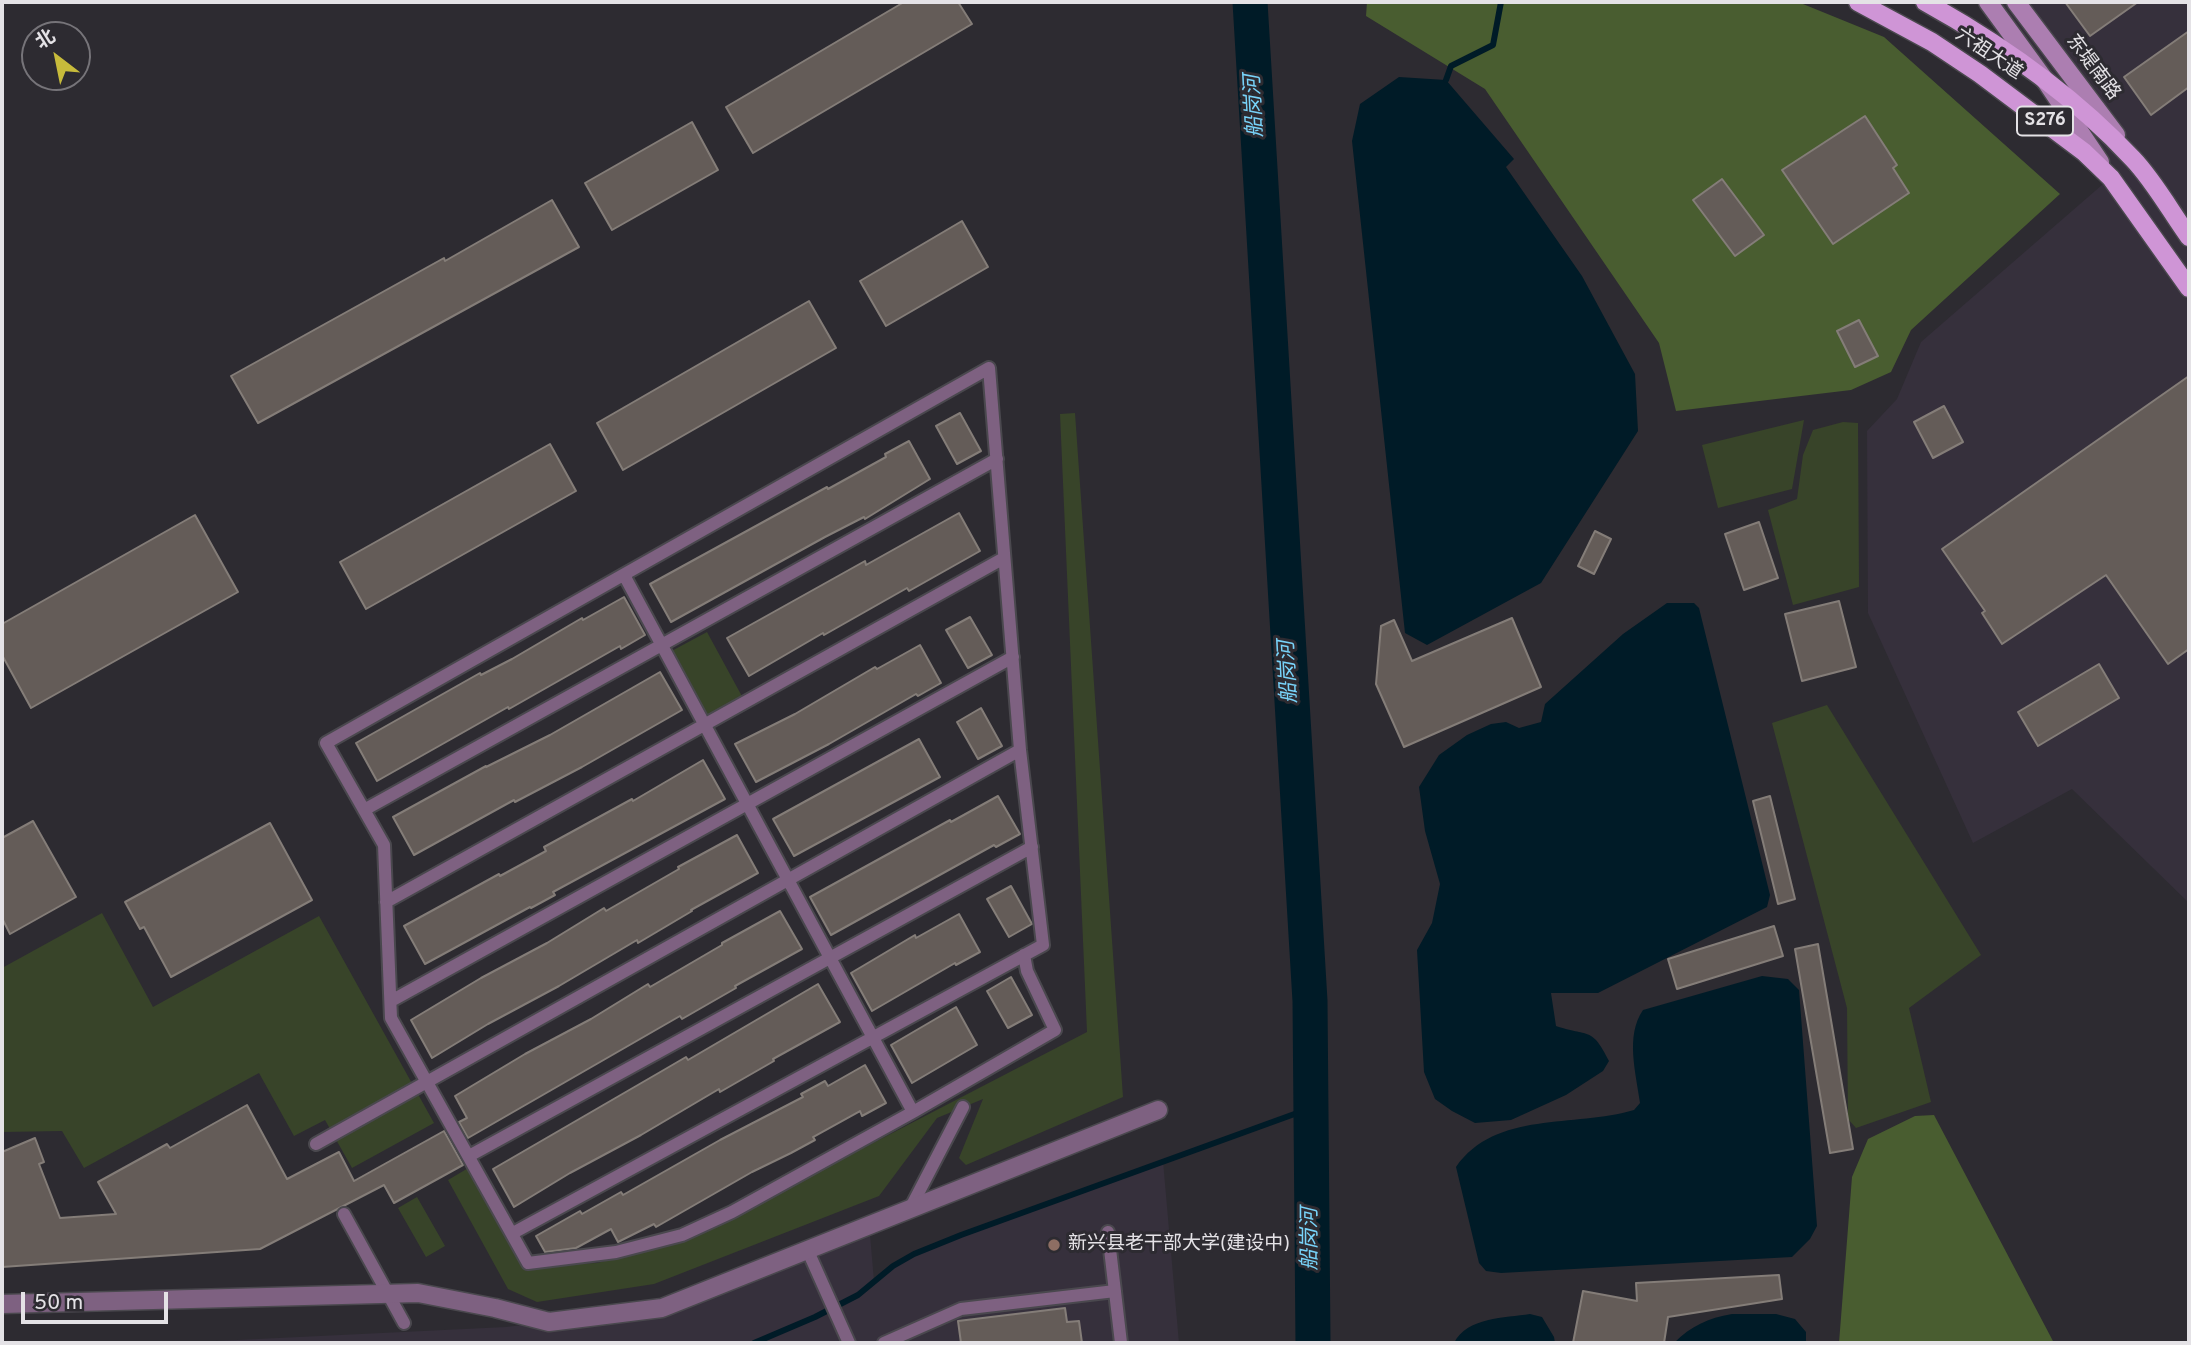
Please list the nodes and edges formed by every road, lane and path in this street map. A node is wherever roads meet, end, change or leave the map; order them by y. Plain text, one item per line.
1 (1858, 2) edge
2 (1925, 2) edge
3 (1988, 2) edge
4 (2016, 2) edge
5 (2047, 83) junction
6 (2134, 160) junction
7 (2111, 178) junction
8 (2189, 237) edge
9 (2189, 288) edge
10 (997, 459) junction
11 (1004, 558) junction
12 (624, 575) junction
13 (662, 645) junction
14 (1013, 657) junction
15 (705, 725) junction
16 (1020, 750) junction
17 (747, 804) junction
18 (364, 810) junction
19 (1032, 847) junction
20 (788, 880) junction
21 (386, 902) junction
22 (1024, 955) junction
23 (830, 958) junction
24 (391, 1001) junction
25 (873, 1037) junction
26 (427, 1081) junction
27 (963, 1107) dead end
28 (1158, 1110) dead end
29 (912, 1112) junction
30 (316, 1144) dead end
31 (469, 1156) junction
32 (911, 1207) junction
33 (344, 1214) dead end
34 (1108, 1231) dead end
35 (513, 1233) junction
36 (807, 1249) junction
37 (1115, 1291) junction
38 (2, 1304) edge
39 (404, 1323) dead end
40 (849, 1343) edge
41 (884, 1343) edge
42 (1121, 1343) edge

1 - 7 main road, 六祖大道 / S276
2 - 5 main road, 六祖大道 / S276
3 - 5 main road
4 - 6 main road, 东堤南路
5 - 6 main road, 六祖大道 / S276
5 - 7 main road
6 - 8 main road, 六祖大道 / S276
7 - 9 main road, 六祖大道 / S276
10 - 11 lane
10 - 12 lane
10 - 13 lane
11 - 14 lane
11 - 15 lane
12 - 13 lane
12 - 18 lane
13 - 15 lane
13 - 18 lane
14 - 16 lane
14 - 17 lane
15 - 17 lane
15 - 21 lane
16 - 19 lane
16 - 20 lane
17 - 20 lane
17 - 24 lane
18 - 21 lane
19 - 22 lane
19 - 23 lane
20 - 23 lane
20 - 26 lane
21 - 24 lane
22 - 25 lane
22 - 29 lane
23 - 25 lane
23 - 31 lane
24 - 26 lane
25 - 29 lane
25 - 35 lane
26 - 30 lane
26 - 31 lane
27 - 32 lane
28 - 32 street
29 - 35 lane
31 - 35 lane
32 - 36 street
33 - 39 lane
34 - 37 lane
36 - 38 street
36 - 40 lane
37 - 41 lane
37 - 42 lane

